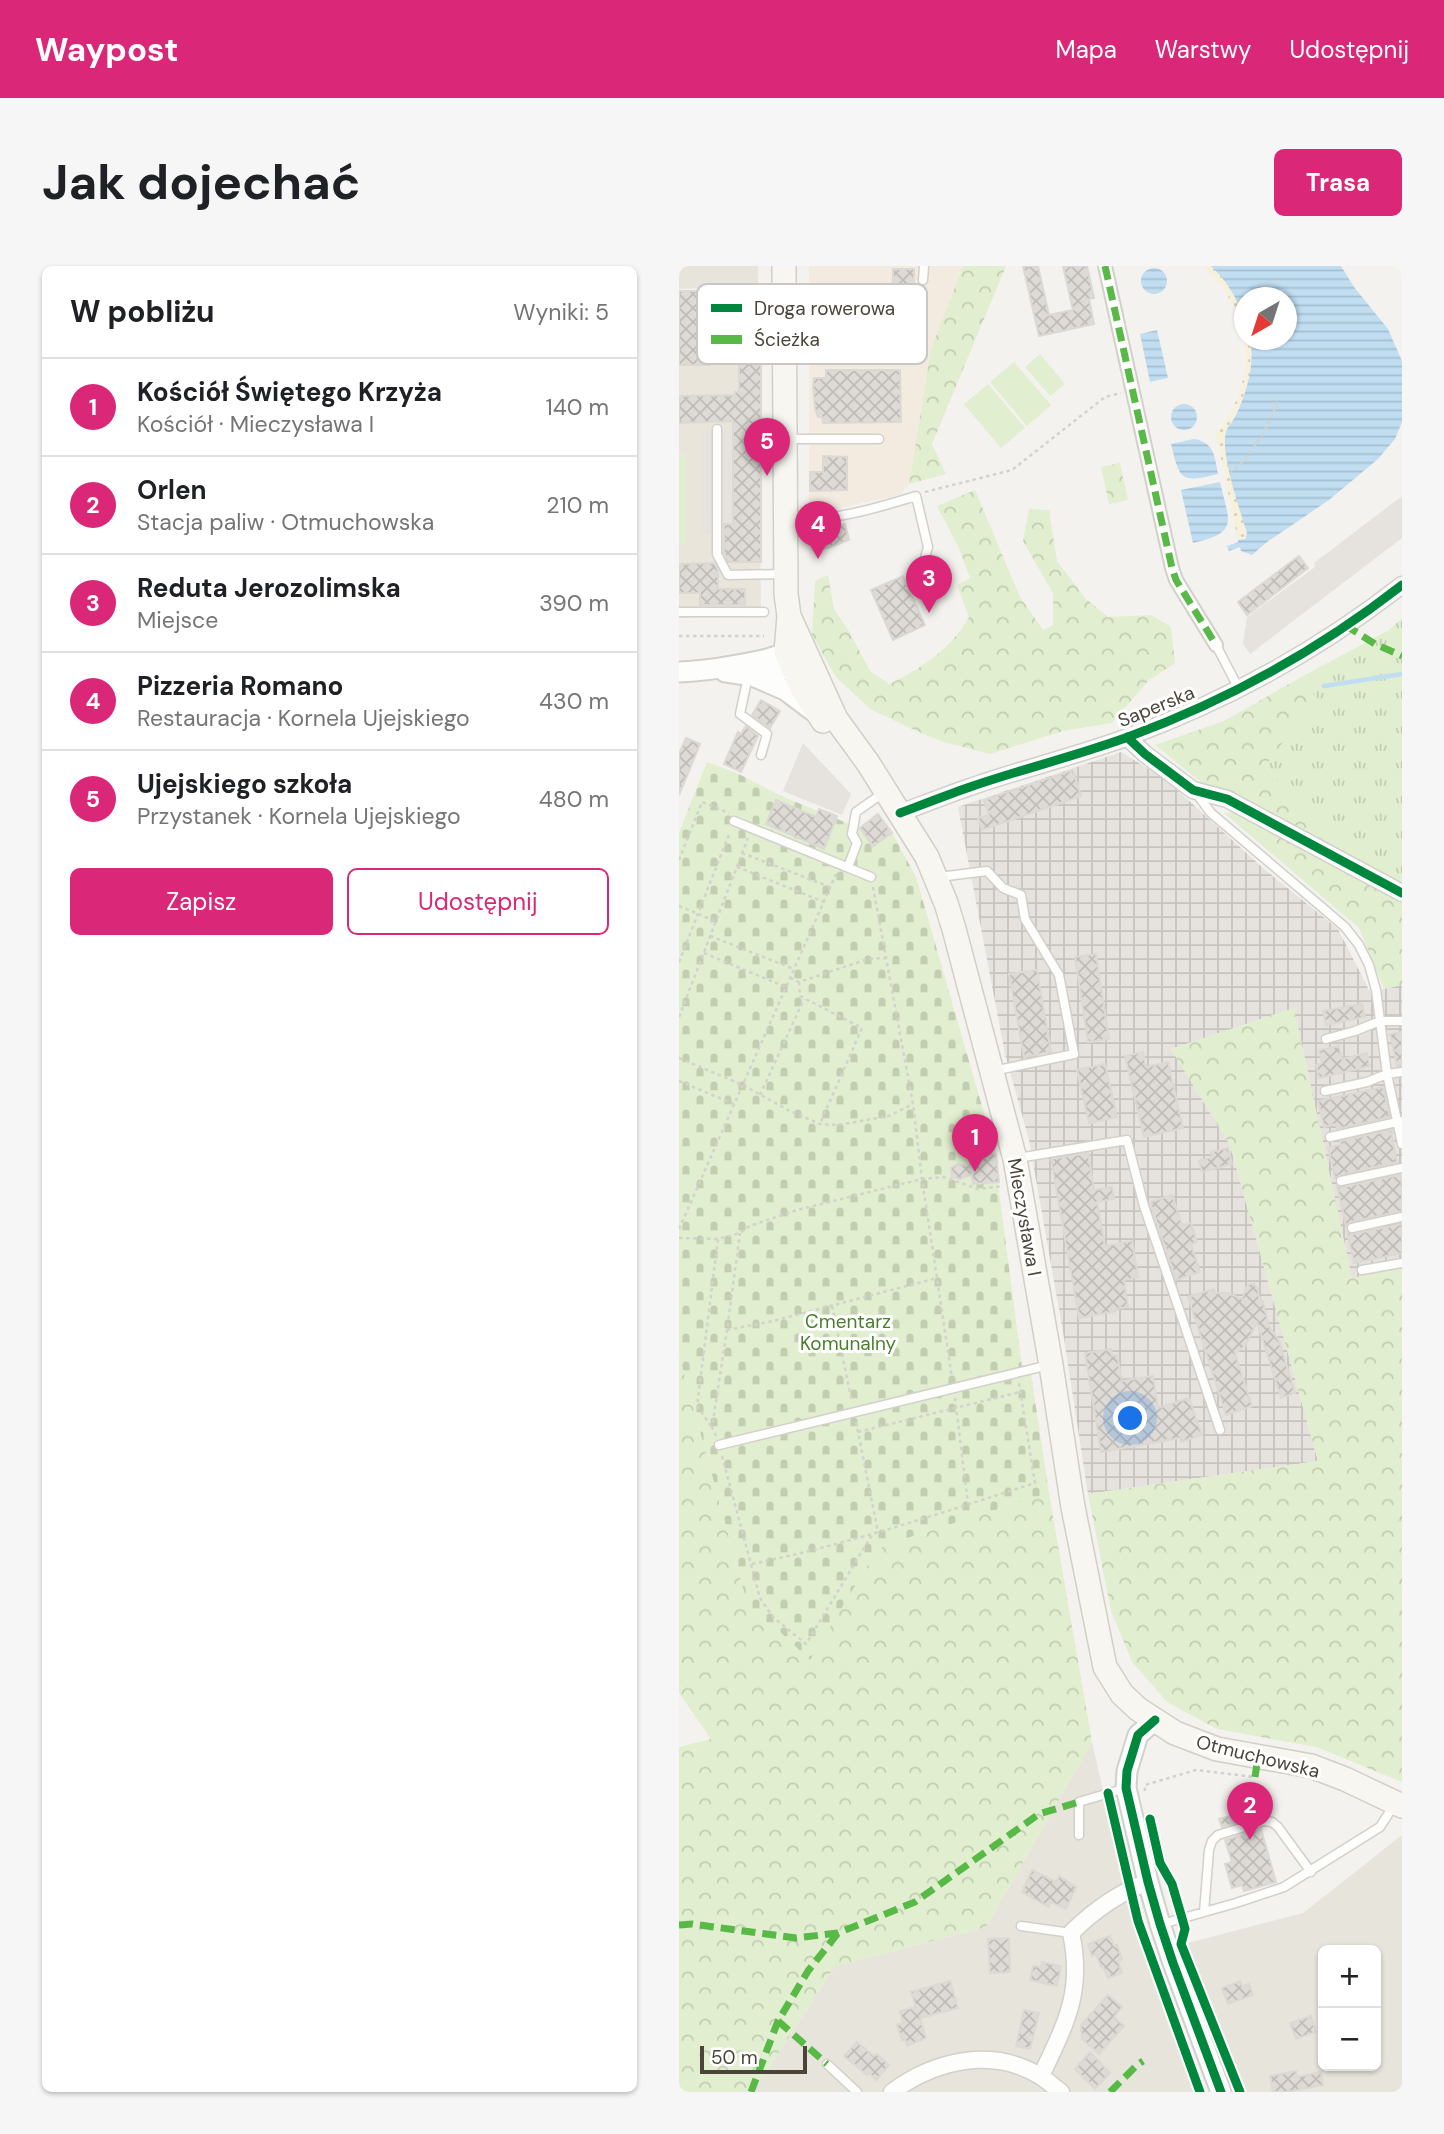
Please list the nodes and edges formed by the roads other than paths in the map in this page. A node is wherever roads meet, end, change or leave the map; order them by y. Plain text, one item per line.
1 (784, 266) edge
2 (923, 266) edge
3 (1105, 266) edge
4 (923, 279) dead end
5 (784, 284) edge
6 (785, 364) edge
7 (717, 429) dead end
8 (785, 439) junction
9 (879, 439) dead end
10 (785, 521) junction
11 (786, 574) junction
12 (920, 576) dead end
13 (1402, 584) edge
14 (679, 612) edge
15 (764, 612) dead end
16 (1216, 645) joint
17 (795, 658) junction
18 (713, 670) junction
19 (679, 672) edge
20 (751, 676) junction
21 (1239, 688) junction
22 (821, 719) junction
23 (1127, 737) junction
24 (761, 755) dead end
25 (1193, 790) junction
26 (885, 792) junction
27 (900, 813) junction
28 (734, 821) road end
29 (844, 866) junction
30 (871, 877) road end
31 (936, 878) junction
32 (1402, 893) edge
33 (1380, 1021) junction
34 (1402, 1021) edge
35 (1326, 1040) dead end
36 (993, 1071) junction
37 (1402, 1072) edge
38 (1387, 1073) junction
39 (1325, 1091) dead end
40 (1399, 1121) edge
41 (1330, 1137) dead end
42 (1402, 1144) edge
43 (1015, 1159) junction
44 (1402, 1168) edge
45 (1341, 1181) dead end
46 (1402, 1217) edge
47 (1352, 1228) dead end
48 (1402, 1263) edge
49 (1362, 1270) dead end
50 (1051, 1365) junction
51 (1220, 1430) dead end
52 (719, 1445) road end
53 (1155, 1720) junction
54 (1136, 1791) junction
55 (1399, 1804) edge
56 (1079, 1835) dead end
57 (1311, 1872) junction
58 (1148, 1882) junction
59 (1204, 1912) junction
60 (1160, 1924) junction
61 (1021, 1926) dead end
62 (1071, 1933) junction
63 (827, 2064) dead end
64 (1041, 2076) junction
65 (857, 2092) edge
66 (892, 2092) edge
67 (1062, 2092) edge
68 (1221, 2092) edge

1 - 5 main road
2 - 4 lane
3 - 16 street
6 - 8 main road
7 - 11 lane
8 - 9 lane
8 - 10 main road
10 - 11 main road
10 - 12 lane
11 - 17 main road
13 - 21 street, Saperska
14 - 15 lane
16 - 21 lane
17 - 18 street
17 - 20 street
17 - 22 main road, Mieczysława I
17 - 26 main road, Mieczysława I
18 - 19 street
18 - 20 street
20 - 22 street
20 - 24 lane
21 - 23 street, Saperska
22 - 26 main road, Mieczysława I
23 - 25 street
23 - 27 street, Saperska
25 - 32 street
25 - 33 lane
26 - 27 main road, Mieczysława I
26 - 29 lane
27 - 31 main road, Mieczysława I
28 - 29 lane
29 - 30 lane
31 - 36 main road, Mieczysława I
31 - 36 lane
33 - 34 lane
33 - 35 lane
33 - 38 lane
36 - 43 main road, Mieczysława I
37 - 38 lane
38 - 39 lane
38 - 40 lane
40 - 41 lane
40 - 42 lane
43 - 50 main road, Mieczysława I
43 - 51 lane
44 - 45 lane
46 - 47 lane
48 - 49 lane
50 - 52 lane
50 - 53 main road, Mieczysława I
53 - 54 street
53 - 55 main road, Otmuchowska
54 - 56 lane
54 - 58 street
55 - 57 lane
57 - 59 lane
57 - 59 lane
58 - 60 street
58 - 62 street
59 - 60 lane
60 - 68 street
61 - 62 lane
62 - 64 street
63 - 65 lane
64 - 66 street
64 - 67 street

